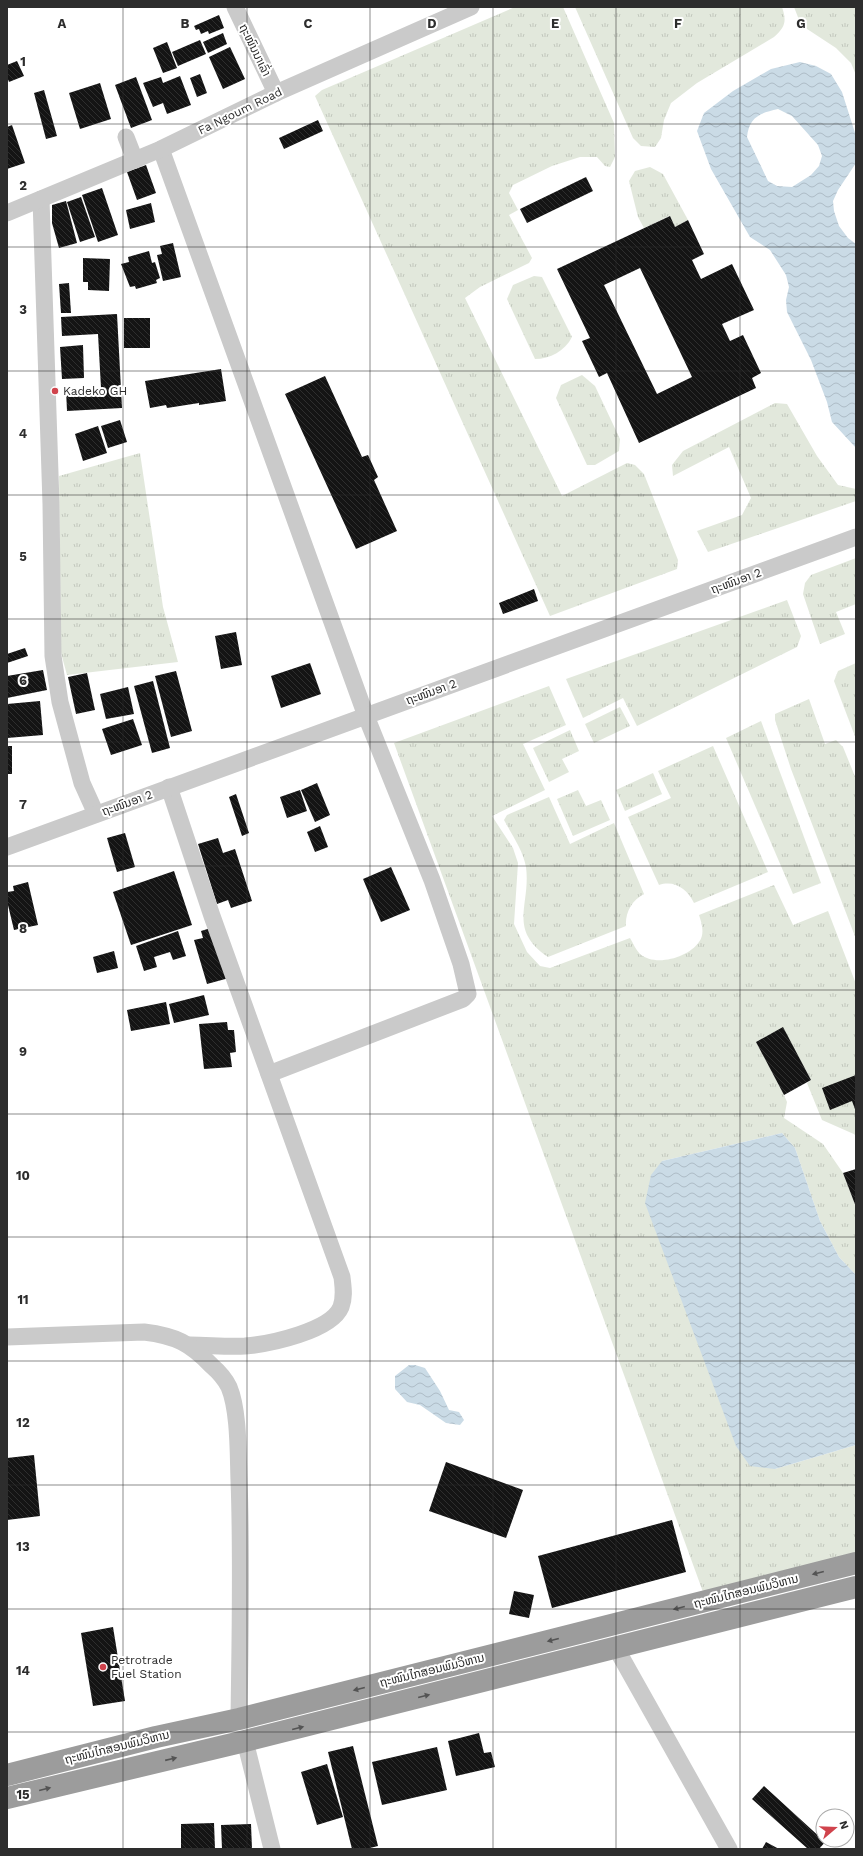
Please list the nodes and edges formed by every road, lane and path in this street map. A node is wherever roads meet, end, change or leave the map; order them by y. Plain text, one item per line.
1 (235, 7) edge
2 (471, 7) edge
3 (276, 92) junction
4 (126, 137) dead end
5 (161, 149) junction
6 (135, 160) junction
7 (41, 199) junction
8 (7, 213) edge
9 (856, 537) edge
10 (366, 716) junction
11 (170, 787) junction
12 (96, 814) junction
13 (7, 847) edge
14 (270, 1074) junction
15 (7, 1337) edge
16 (190, 1345) junction
17 (856, 1563) edge
18 (856, 1587) edge
19 (616, 1648) junction
20 (239, 1719) junction
21 (245, 1741) junction
22 (7, 1774) edge
23 (7, 1798) edge
24 (272, 1849) edge
25 (729, 1849) edge

1 - 3 street, ຖະໜົນນາເລົ່າ
2 - 3 street, Fa Ngoum Road
3 - 5 street, Fa Ngoum Road
4 - 6 street
5 - 6 street, Fa Ngoum Road
5 - 10 street
6 - 7 street, Fa Ngoum Road
7 - 8 street, Fa Ngoum Road
7 - 12 street
9 - 10 street, ຖະໜົນອາ 2
10 - 11 street, ຖະໜົນອາ 2
10 - 14 street
11 - 12 street, ຖະໜົນອາ 2
11 - 14 street
12 - 13 street, ຖະໜົນອາ 2
14 - 16 street
15 - 16 street
16 - 20 street
17 -> 20 highway, ຖະໜົນໄກສອນພົມວິຫານ
18 - 19 highway, ຖະໜົນໄກສອນພົມວິຫານ
21 -> 19 highway, ຖະໜົນໄກສອນພົມວິຫານ
19 - 25 street
20 - 22 highway, ຖະໜົນໄກສອນພົມວິຫານ
23 -> 21 highway, ຖະໜົນໄກສອນພົມວິຫານ
21 - 24 street

